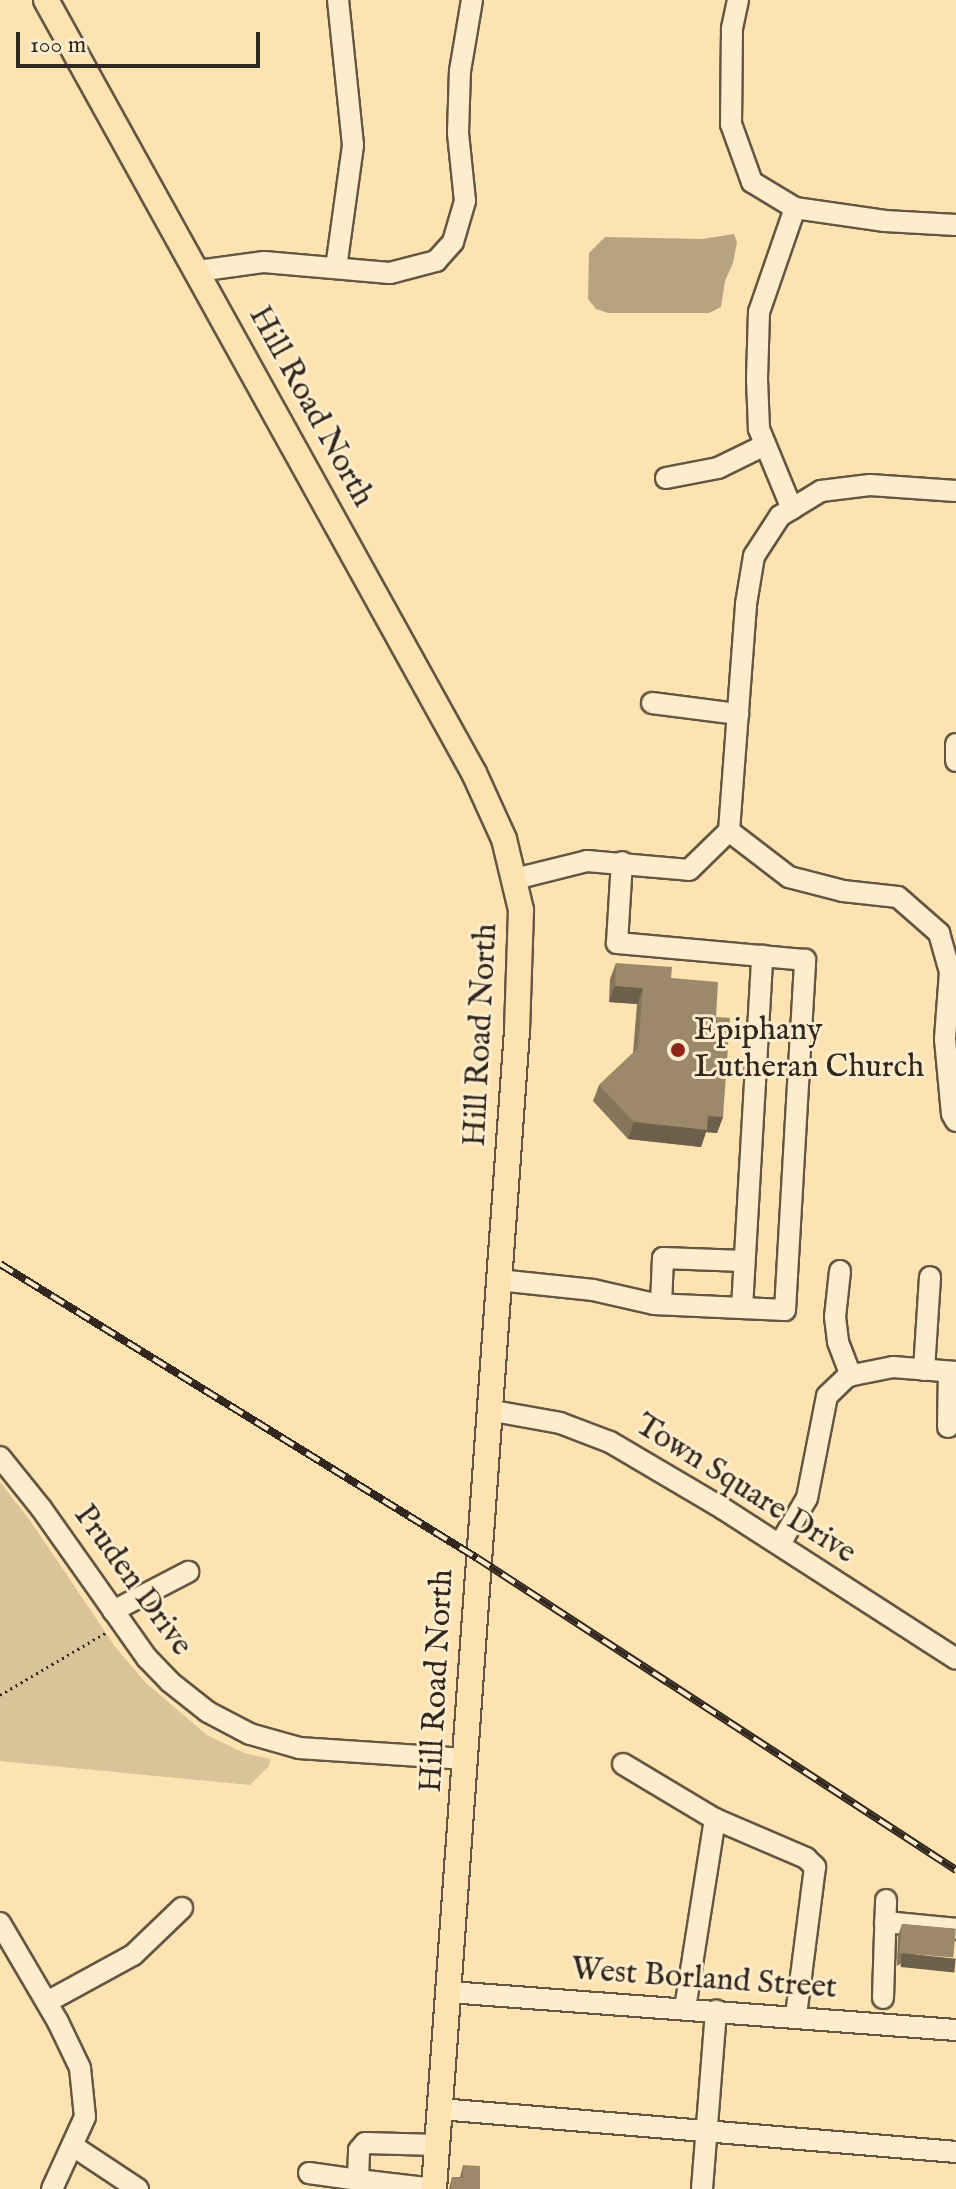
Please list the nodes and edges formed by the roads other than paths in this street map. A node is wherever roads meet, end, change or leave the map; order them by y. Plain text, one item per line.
1 (46, 0) edge
2 (338, 0) edge
3 (472, 0) edge
4 (738, 0) edge
5 (795, 208) junction
6 (956, 225) edge
7 (336, 268) junction
8 (198, 271) junction
9 (765, 445) junction
10 (666, 478) dead end
11 (956, 491) edge
12 (792, 509) junction
13 (652, 703) dead end
14 (738, 714) junction
15 (956, 744) edge
16 (956, 761) edge
17 (729, 831) junction
18 (622, 862) junction
19 (515, 879) junction
20 (762, 956) junction
21 (950, 1040) edge
22 (956, 1121) edge
23 (744, 1261) junction
24 (840, 1271) dead end
25 (930, 1277) dead end
26 (498, 1280) junction
27 (661, 1304) junction
28 (742, 1308) junction
29 (924, 1370) junction
30 (952, 1372) edge
31 (851, 1376) junction
32 (488, 1410) junction
33 (948, 1427) dead end
34 (0, 1457) edge
35 (780, 1544) junction
36 (188, 1572) dead end
37 (117, 1617) junction
38 (956, 1659) edge
39 (466, 1759) junction
40 (623, 1764) dead end
41 (715, 1819) junction
42 (886, 1900) dead end
43 (182, 1908) dead end
44 (885, 1922) junction
45 (0, 1923) edge
46 (956, 1929) edge
47 (449, 1992) junction
48 (883, 1998) dead end
49 (47, 2002) junction
50 (685, 2009) junction
51 (716, 2011) junction
52 (796, 2016) junction
53 (956, 2030) edge
54 (440, 2109) junction
55 (707, 2131) junction
56 (437, 2145) junction
57 (73, 2146) junction
58 (956, 2152) edge
59 (309, 2173) dead end
60 (358, 2180) junction
61 (52, 2189) edge
62 (138, 2189) edge
63 (434, 2189) edge
64 (702, 2189) edge

1 - 8 main road, Hill Road North
2 - 7 street
3 - 7 street
4 - 5 street
5 - 6 street
5 - 9 street
7 - 8 street
8 - 19 main road, Hill Road North
9 - 10 street
9 - 12 street
11 - 12 street
12 - 14 street
13 - 14 street
14 - 17 street
15 - 16 street
17 - 18 street
17 - 21 street
18 - 19 street
18 - 20 street
19 - 26 main road, Hill Road North
20 - 23 street
20 - 28 street
21 - 22 street
23 - 27 street
23 - 28 street
24 - 31 street
25 - 29 street
26 - 27 street
26 - 32 main road, Hill Road North
27 - 28 street
29 - 30 street
29 - 31 street
30 - 33 street
31 - 35 street
32 - 35 street, Town Square Drive
32 - 39 main road, Hill Road North
34 - 37 street, Pruden Drive
35 - 38 street, Town Square Drive
36 - 37 street
37 - 39 street, Pruden Drive
39 - 47 main road, Hill Road North
40 - 41 street
41 - 50 street
41 - 52 street
42 - 44 street
43 - 49 street
44 - 46 street
44 - 48 street
45 - 49 street
47 - 50 street, West Borland Street
47 - 54 main road, Hill Road North
49 - 57 street
50 - 51 street, West Borland Street
51 - 52 street, West Borland Street
51 - 55 street
52 - 53 street, West Borland Street
54 - 55 street
54 - 56 main road, Hill Road North
55 - 58 street
55 - 64 street
56 - 60 street
56 - 63 main road, Hill Road North
57 - 61 street
57 - 62 street
59 - 60 street
60 - 63 street

